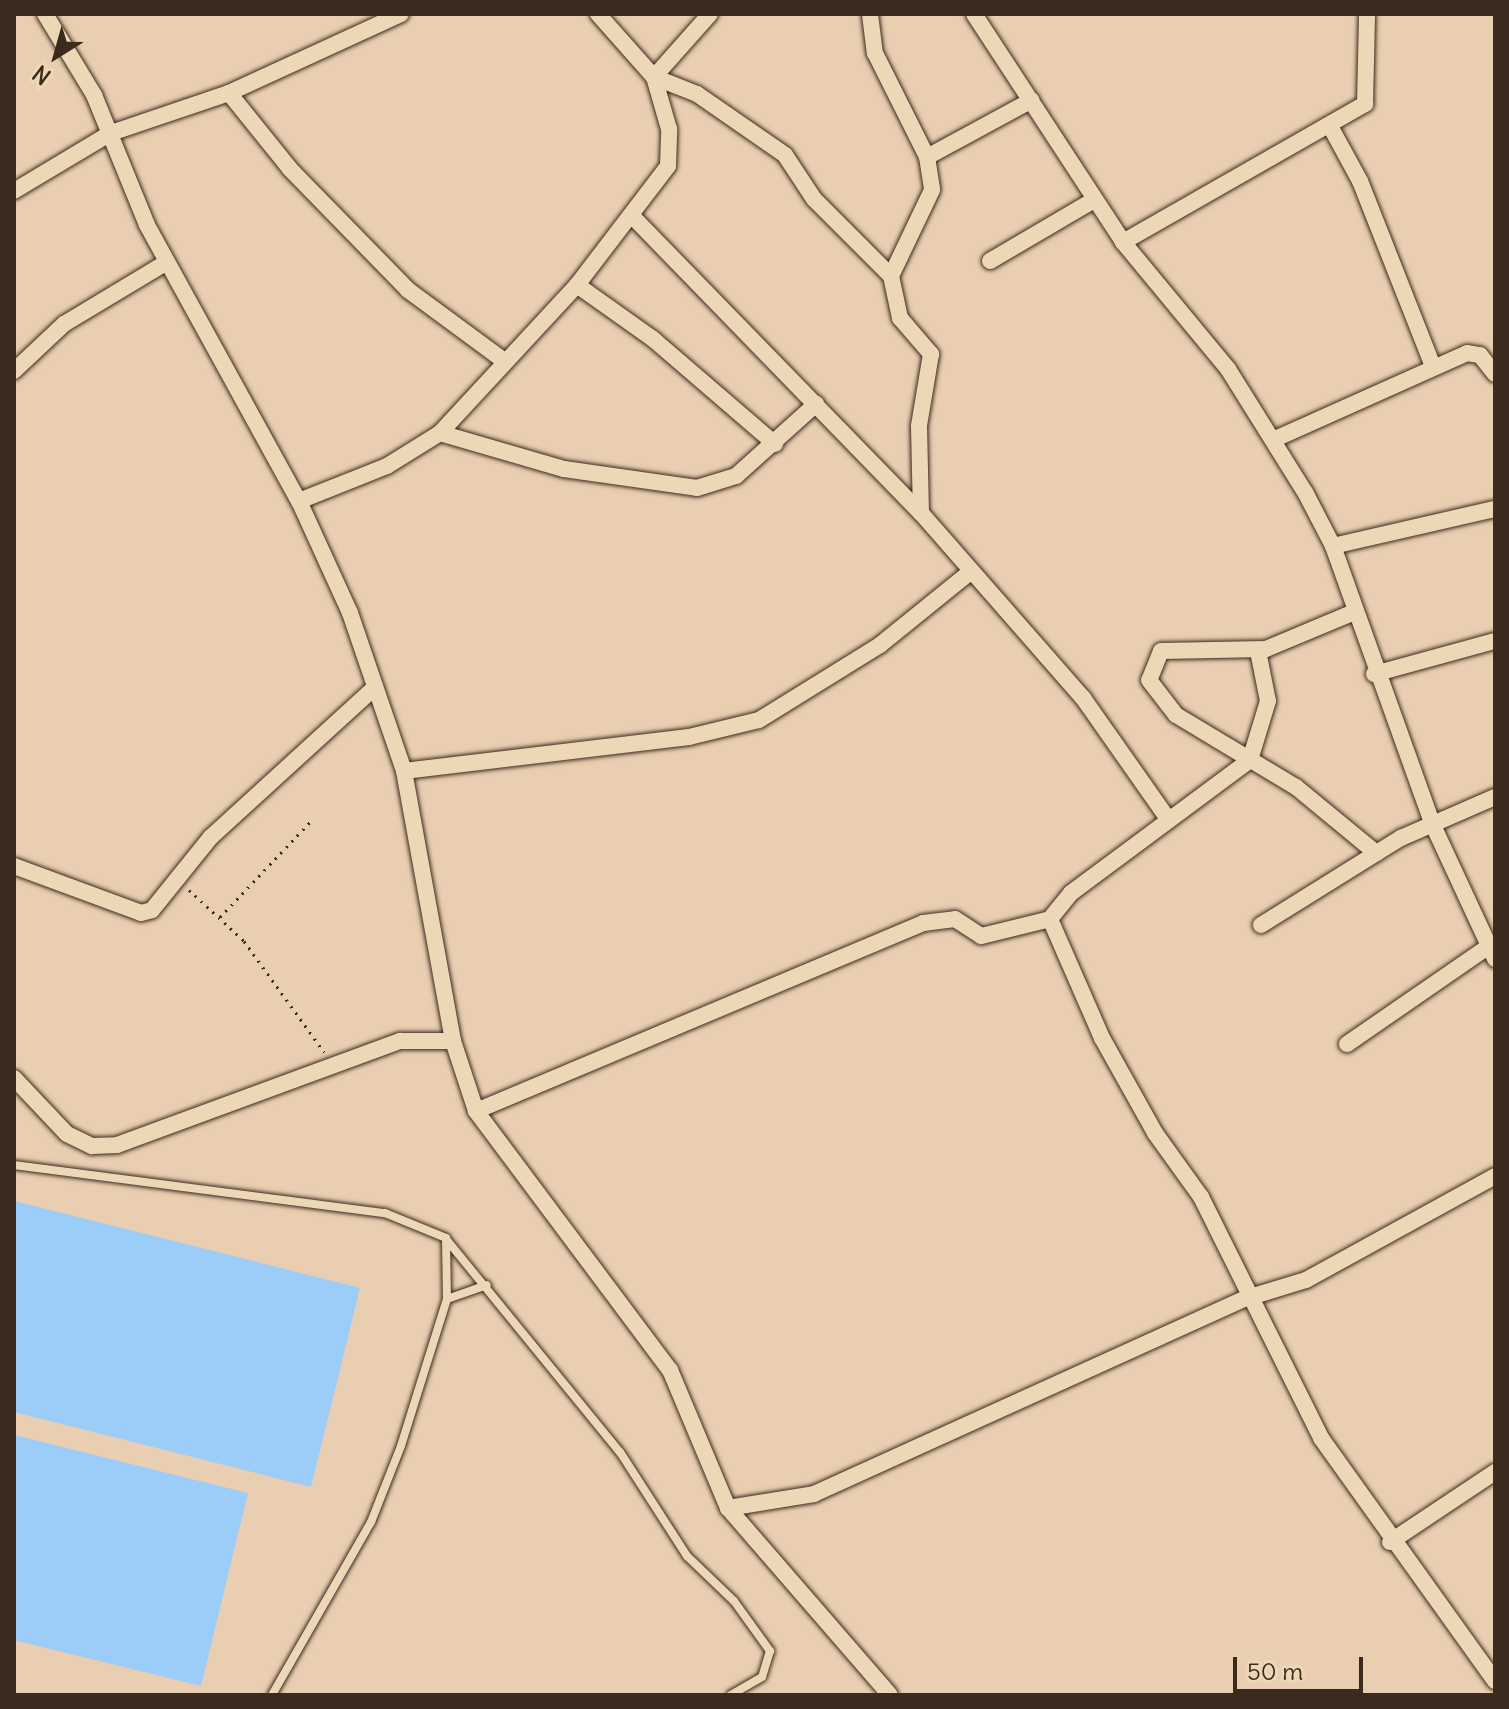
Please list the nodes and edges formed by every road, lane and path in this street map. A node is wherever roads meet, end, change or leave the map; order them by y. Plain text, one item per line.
1 (45, 14) edge
2 (401, 14) edge
3 (598, 14) edge
4 (710, 14) edge
5 (870, 14) edge
6 (974, 14) edge
7 (1367, 14) edge
8 (654, 77) junction
9 (229, 93) junction
10 (1032, 100) junction
11 (1330, 126) junction
12 (111, 133) junction
13 (927, 157) junction
14 (14, 191) edge
15 (1094, 200) junction
16 (633, 217) junction
17 (1123, 242) junction
18 (990, 261) dead end
19 (167, 262) junction
20 (891, 276) junction
21 (577, 285) junction
22 (503, 360) junction
23 (1433, 366) junction
24 (14, 371) edge
25 (1495, 374) edge
26 (816, 404) junction
27 (440, 433) junction
28 (1275, 439) junction
29 (775, 444) junction
30 (299, 501) junction
31 (1495, 509) edge
32 (921, 513) junction
33 (1333, 546) junction
34 (970, 572) junction
35 (1352, 613) junction
36 (1495, 641) edge
37 (1258, 651) junction
38 (1374, 674) junction
39 (375, 687) junction
40 (1250, 760) junction
41 (404, 771) junction
42 (1495, 797) edge
43 (1168, 819) junction
44 (312, 820) dead end
45 (1432, 823) junction
46 (1376, 853) junction
47 (14, 866) edge
48 (176, 880) junction
49 (220, 917) junction
50 (1050, 919) junction
51 (1261, 925) dead end
52 (1492, 952) edge
53 (453, 1041) junction
54 (1347, 1044) dead end
55 (335, 1068) junction
56 (14, 1078) edge
57 (476, 1111) junction
58 (14, 1165) edge
59 (1495, 1176) edge
60 (446, 1238) junction
61 (487, 1285) junction
62 (1247, 1298) junction
63 (447, 1299) junction
64 (1495, 1472) edge
65 (728, 1508) junction
66 (1390, 1542) junction
67 (1495, 1681) edge
68 (272, 1695) edge
69 (731, 1695) edge
70 (890, 1695) edge

1 - 12 street
2 - 9 street
3 - 8 street
4 - 8 street
5 - 13 street
6 - 10 street
7 - 11 street
8 - 16 street
8 - 20 street
9 - 12 street
9 - 22 street
10 - 13 street
10 - 15 street
11 - 17 street
11 - 23 street
12 - 14 street
12 - 19 street
13 - 20 street
15 - 17 street
15 - 18 street
16 - 21 street
16 - 26 street
17 - 28 street
19 - 24 street
19 - 30 street
20 - 32 street
21 - 22 street
21 - 29 street
22 - 27 street
23 - 25 street
23 - 28 street
26 - 29 street
26 - 32 street
27 - 29 street
27 - 30 street
28 - 33 street
30 - 39 street
31 - 33 street
32 - 34 street
33 - 35 street
34 - 41 street
34 - 43 street
35 - 37 street
35 - 38 street
36 - 38 street
37 - 40 street
37 - 40 street
38 - 45 street
39 - 41 street
39 - 48 street
40 - 43 street
40 - 46 street
41 - 53 street
42 - 45 street
43 - 50 street
44 - 49 path
45 - 46 street
45 - 52 street
46 - 51 street
47 - 48 street
48 - 49 path
49 - 55 path
50 - 57 street
50 - 62 street
52 - 54 street
53 - 55 street
53 - 57 street
55 - 56 street
57 - 65 street
58 - 60 lane
59 - 62 street
60 - 61 lane
60 - 63 lane
61 - 63 lane
61 - 69 lane
62 - 65 street
62 - 66 street
63 - 68 lane
64 - 66 street
65 - 70 street
66 - 67 street

